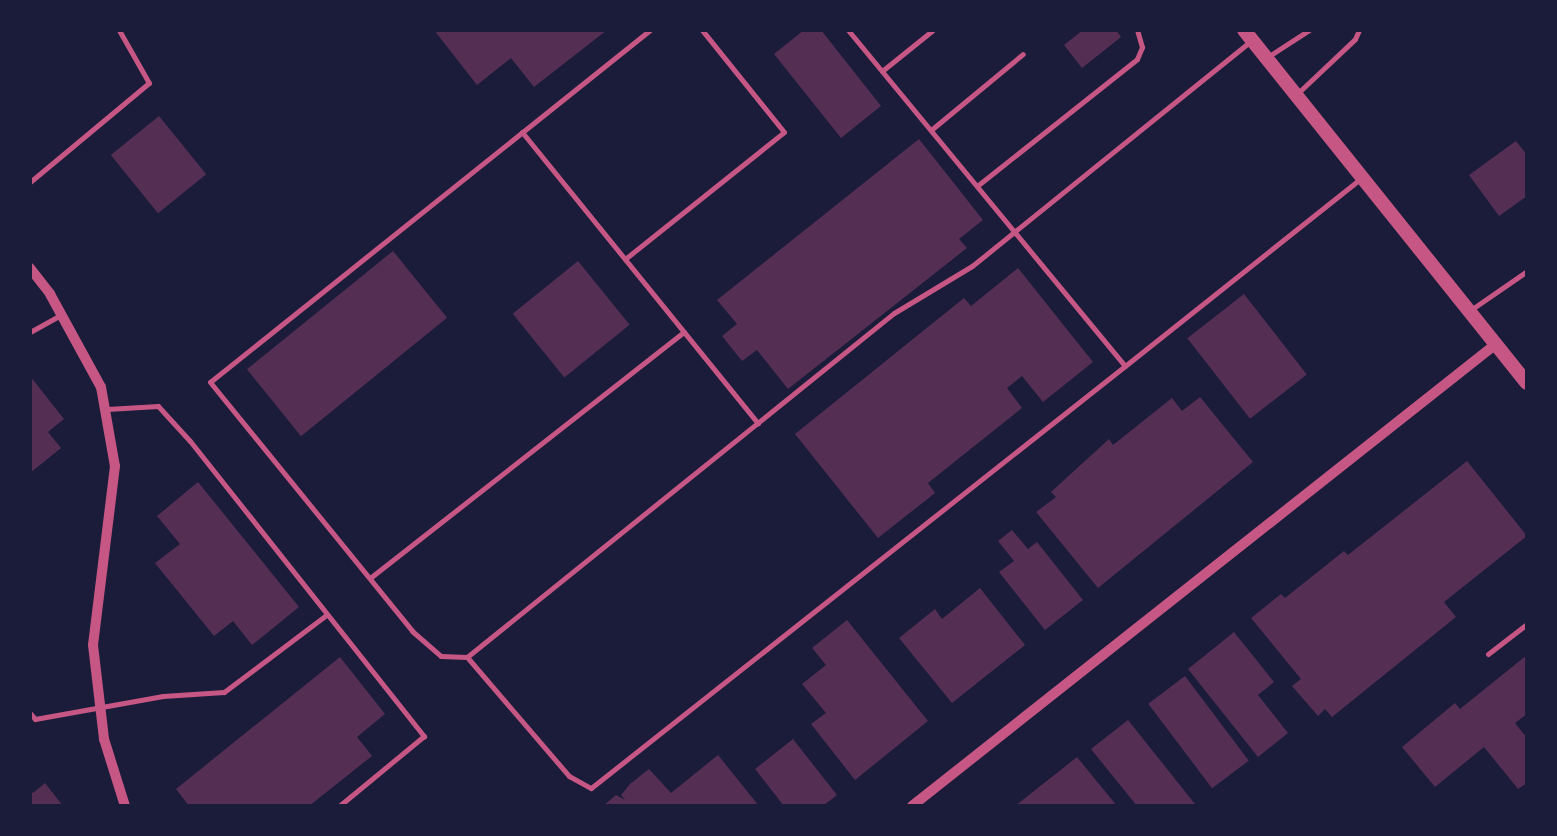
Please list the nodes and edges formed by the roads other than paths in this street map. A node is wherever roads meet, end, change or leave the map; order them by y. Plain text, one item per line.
1 (119, 30) edge
2 (650, 30) edge
3 (702, 30) edge
4 (848, 30) edge
5 (933, 30) edge
6 (1136, 30) edge
7 (1309, 30) edge
8 (1359, 30) edge
9 (1248, 35) edge
10 (1023, 54) dead end
11 (1266, 58) junction
12 (882, 71) junction
13 (1296, 95) junction
14 (931, 130) junction
15 (522, 132) junction
16 (1362, 178) junction
17 (30, 182) edge
18 (977, 186) junction
19 (1014, 231) junction
20 (624, 259) junction
21 (30, 268) edge
22 (1527, 271) edge
23 (1470, 311) junction
24 (62, 315) junction
25 (30, 332) edge
26 (684, 332) junction
27 (1496, 344) junction
28 (1125, 366) junction
29 (1527, 384) edge
30 (104, 409) junction
31 (758, 423) junction
32 (370, 578) junction
33 (326, 614) junction
34 (1527, 624) edge
35 (1488, 654) dead end
36 (468, 657) junction
37 (100, 706) junction
38 (30, 714) edge
39 (125, 806) edge
40 (339, 806) edge
41 (912, 806) edge

1 - 17 lane
2 - 15 lane
3 - 20 lane
4 - 12 lane
5 - 12 lane
6 - 18 lane
7 - 11 lane
8 - 13 lane
9 - 11 street
9 - 19 lane
10 - 14 lane
11 - 13 street
12 - 14 lane
13 - 16 street
14 - 18 lane
15 - 20 lane
15 - 32 lane
16 - 23 street
16 - 28 lane
18 - 19 lane
19 - 28 lane
19 - 31 lane
20 - 26 lane
21 - 24 street
22 - 23 lane
23 - 27 street
24 - 25 lane
24 - 30 street
26 - 31 lane
26 - 32 lane
27 - 29 street
27 - 41 street
28 - 36 lane
30 - 33 lane
30 - 37 street
31 - 36 lane
32 - 36 lane
33 - 37 lane
33 - 40 lane
34 - 35 lane
37 - 38 lane
37 - 39 street

